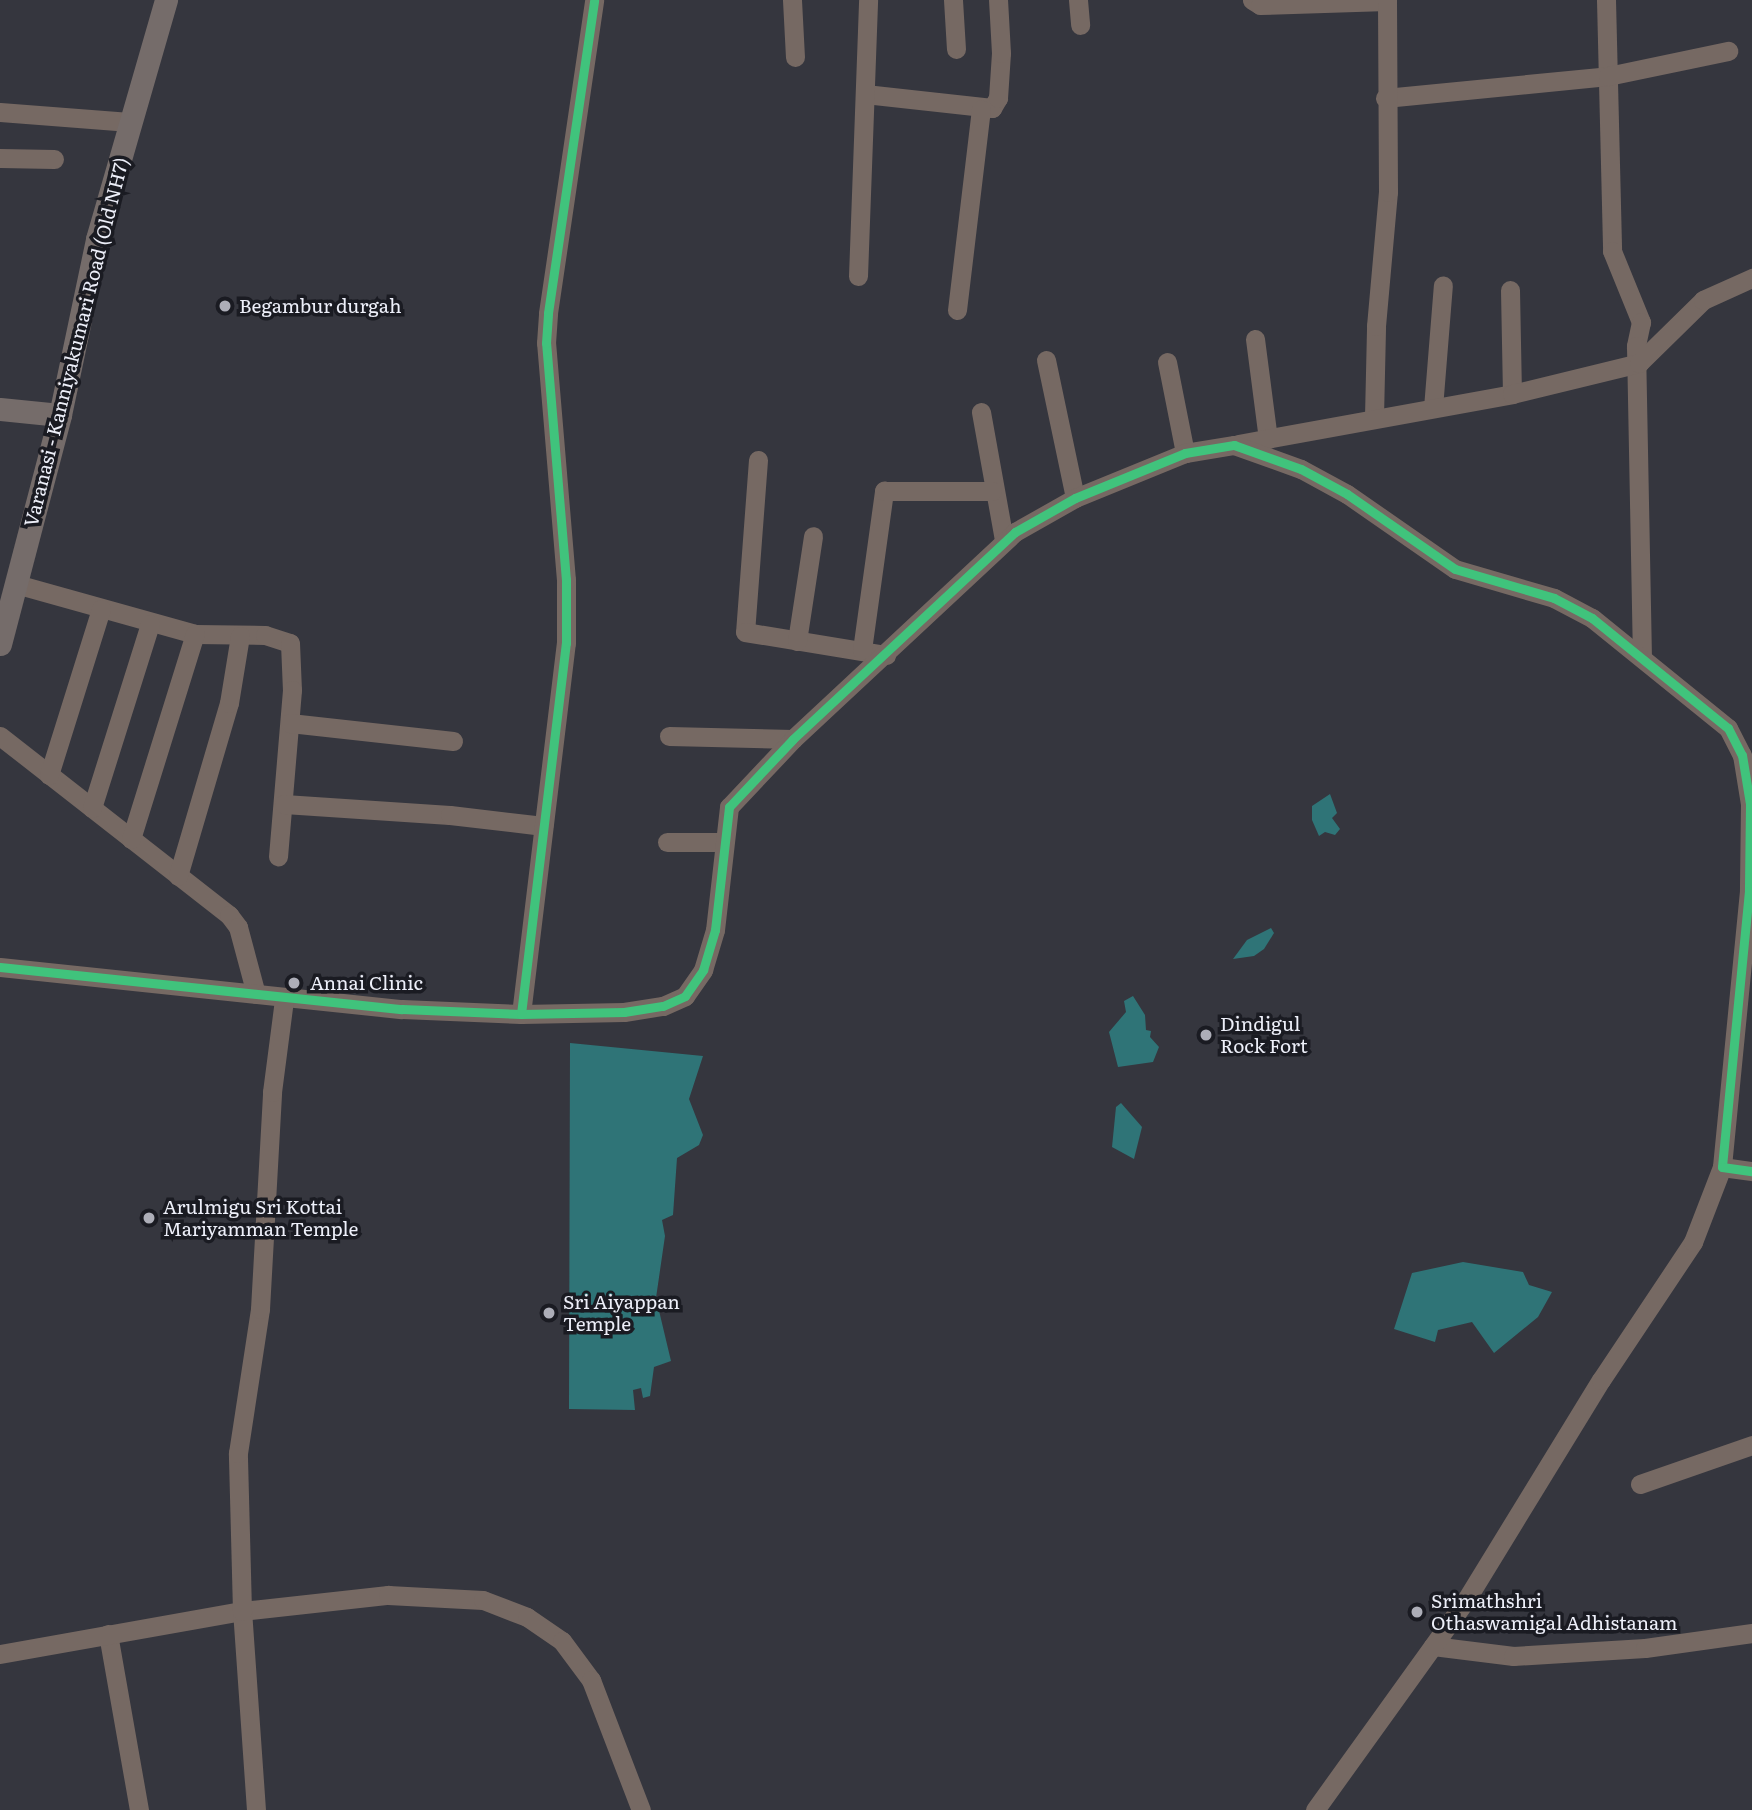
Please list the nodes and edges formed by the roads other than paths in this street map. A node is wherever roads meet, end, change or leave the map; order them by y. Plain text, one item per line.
1 (166, 0) edge
2 (593, 0) edge
3 (792, 0) edge
4 (868, 0) edge
5 (953, 0) edge
6 (998, 0) edge
7 (1078, 0) edge
8 (1252, 0) edge
9 (1606, 0) edge
10 (1387, 1) edge
11 (1080, 25) dead end
12 (956, 49) dead end
13 (1728, 51) dead end
14 (795, 57) dead end
15 (1608, 76) junction
16 (865, 94) junction
17 (1385, 98) junction
18 (981, 109) junction
19 (0, 112) edge
20 (131, 122) junction
21 (0, 158) edge
22 (54, 159) dead end
23 (858, 276) dead end
24 (1752, 278) edge
25 (1443, 285) dead end
26 (1510, 290) dead end
27 (957, 310) dead end
28 (1255, 339) dead end
29 (1046, 360) dead end
30 (1167, 362) dead end
31 (1639, 363) junction
32 (1512, 394) junction
33 (1433, 408) junction
34 (0, 409) edge
35 (981, 412) dead end
36 (60, 415) junction
37 (1374, 416) junction
38 (1268, 439) junction
39 (1234, 445) junction
40 (1185, 453) junction
41 (758, 460) dead end
42 (992, 491) junction
43 (1075, 498) junction
44 (813, 536) dead end
45 (1004, 540) junction
46 (16, 584) junction
47 (101, 609) junction
48 (3, 618) edge
49 (150, 624) junction
50 (195, 634) junction
51 (240, 636) junction
52 (797, 641) junction
53 (0, 644) edge
54 (862, 650) junction
55 (886, 655) junction
56 (1642, 656) junction
57 (290, 723) junction
58 (0, 736) edge
59 (669, 736) dead end
60 (793, 739) junction
61 (453, 741) dead end
62 (1744, 742) edge
63 (49, 775) junction
64 (284, 804) junction
65 (92, 808) junction
66 (543, 826) junction
67 (131, 839) junction
68 (667, 842) dead end
69 (724, 842) junction
70 (278, 856) dead end
71 (178, 876) junction
72 (1748, 933) edge
73 (0, 967) edge
74 (256, 994) junction
75 (284, 999) junction
76 (521, 1014) junction
77 (1722, 1167) junction
78 (1752, 1171) edge
79 (1752, 1446) edge
80 (1640, 1484) dead end
81 (242, 1611) junction
82 (1752, 1633) edge
83 (108, 1634) junction
84 (1433, 1646) junction
85 (0, 1654) edge
86 (139, 1810) edge
87 (256, 1810) edge
88 (641, 1810) edge
89 (1315, 1810) edge

1 - 20 main road, Varanasi - Kanniyakumari Road (Old NH7)
2 - 66 street
3 - 14 street
4 - 16 street
5 - 12 street
6 - 18 street
7 - 11 street
8 - 10 street
9 - 15 street
10 - 17 street
13 - 15 street
15 - 17 street
15 - 31 street
16 - 18 street
16 - 23 street
17 - 37 street
18 - 27 street
19 - 20 street
20 - 36 main road, Varanasi - Kanniyakumari Road (Old NH7)
21 - 22 street
24 - 31 street
25 - 33 street
26 - 32 street
28 - 38 street
29 - 43 street
30 - 40 street
31 - 32 street
31 - 56 street
32 - 33 street
33 - 37 street
34 - 36 main road
35 - 42 street
36 - 46 main road, Varanasi - Kanniyakumari Road (Old NH7)
37 - 38 street
38 - 39 street
39 - 40 street
39 - 56 street
40 - 43 street
41 - 52 street
42 - 45 street
42 - 54 street
43 - 45 street
44 - 52 street
45 - 55 street
46 - 47 street
46 - 48 main road, Varanasi - Kanniyakumari Road (Old NH7)
47 - 49 street
47 - 63 street
48 - 53 main road, Varanasi - Kanniyakumari Road (Old NH7)
49 - 50 street
49 - 65 street
50 - 51 street
50 - 67 street
51 - 57 street
51 - 71 street
52 - 54 street
54 - 55 street
55 - 60 street
56 - 62 street
57 - 61 street
57 - 64 street
58 - 63 street
59 - 60 street
60 - 69 street
62 - 72 street
63 - 65 street
64 - 66 street
64 - 70 street
65 - 67 street
66 - 76 street
67 - 71 street
68 - 69 street
69 - 76 street
71 - 74 street
72 - 77 street
73 - 74 street
74 - 75 street
75 - 76 street
75 - 81 street
77 - 78 street
77 - 84 street
79 - 80 street
81 - 83 street
81 - 87 street
81 - 88 street
82 - 84 street
83 - 85 street
83 - 86 street
84 - 89 street

